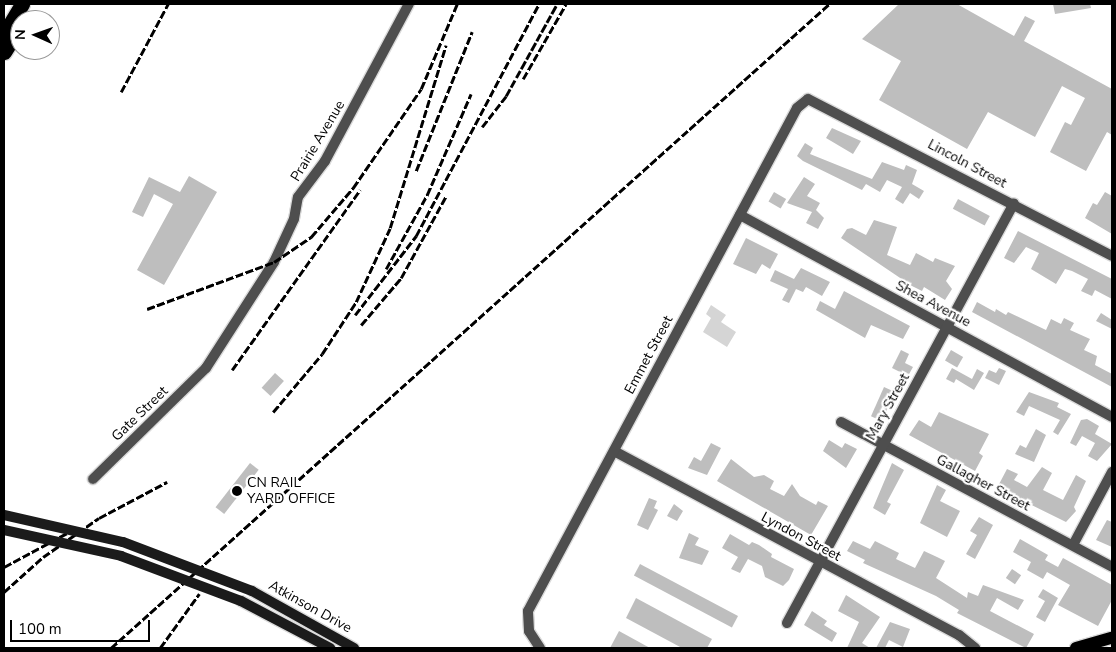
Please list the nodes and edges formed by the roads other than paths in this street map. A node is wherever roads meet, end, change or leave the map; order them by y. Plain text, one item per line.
1 (22, 4) edge
2 (409, 4) edge
3 (4, 34) edge
4 (808, 99) joint
5 (1014, 204) junction
6 (740, 215) junction
7 (1112, 256) edge
8 (948, 328) junction
9 (206, 368) joint
10 (1112, 417) edge
11 (841, 422) dead end
12 (882, 445) junction
13 (614, 451) junction
14 (1112, 472) edge
15 (93, 479) dead end
16 (4, 515) edge
17 (4, 530) edge
18 (1073, 545) junction
19 (821, 563) junction
20 (1112, 567) edge
21 (787, 623) dead end
22 (1112, 638) edge
23 (330, 648) edge
24 (354, 648) edge
25 (540, 648) edge
26 (975, 648) edge
27 (1076, 648) edge

1 - 3 highway
2 - 9 street, Prairie Avenue
4 - 5 street, Lincoln Street
4 - 6 street, Emmet Street
5 - 7 street, Lincoln Street
5 - 8 street, Mary Street
6 - 8 street, Shea Avenue
6 - 13 street, Emmet Street
8 - 10 street, Shea Avenue
8 - 12 street, Mary Street
9 - 15 street, Gate Street
11 - 12 street, Gallagher Street
12 - 18 street, Gallagher Street
12 - 19 street, Mary Street
13 - 19 street, Lyndon Street
13 - 25 street, Emmet Street
14 - 18 street
16 - 24 street, Atkinson Drive, bridge
17 - 23 street, Atkinson Drive, bridge
18 - 20 street, Gallagher Street
19 - 21 street, Mary Street
19 - 26 street, Lyndon Street
22 - 27 main road

